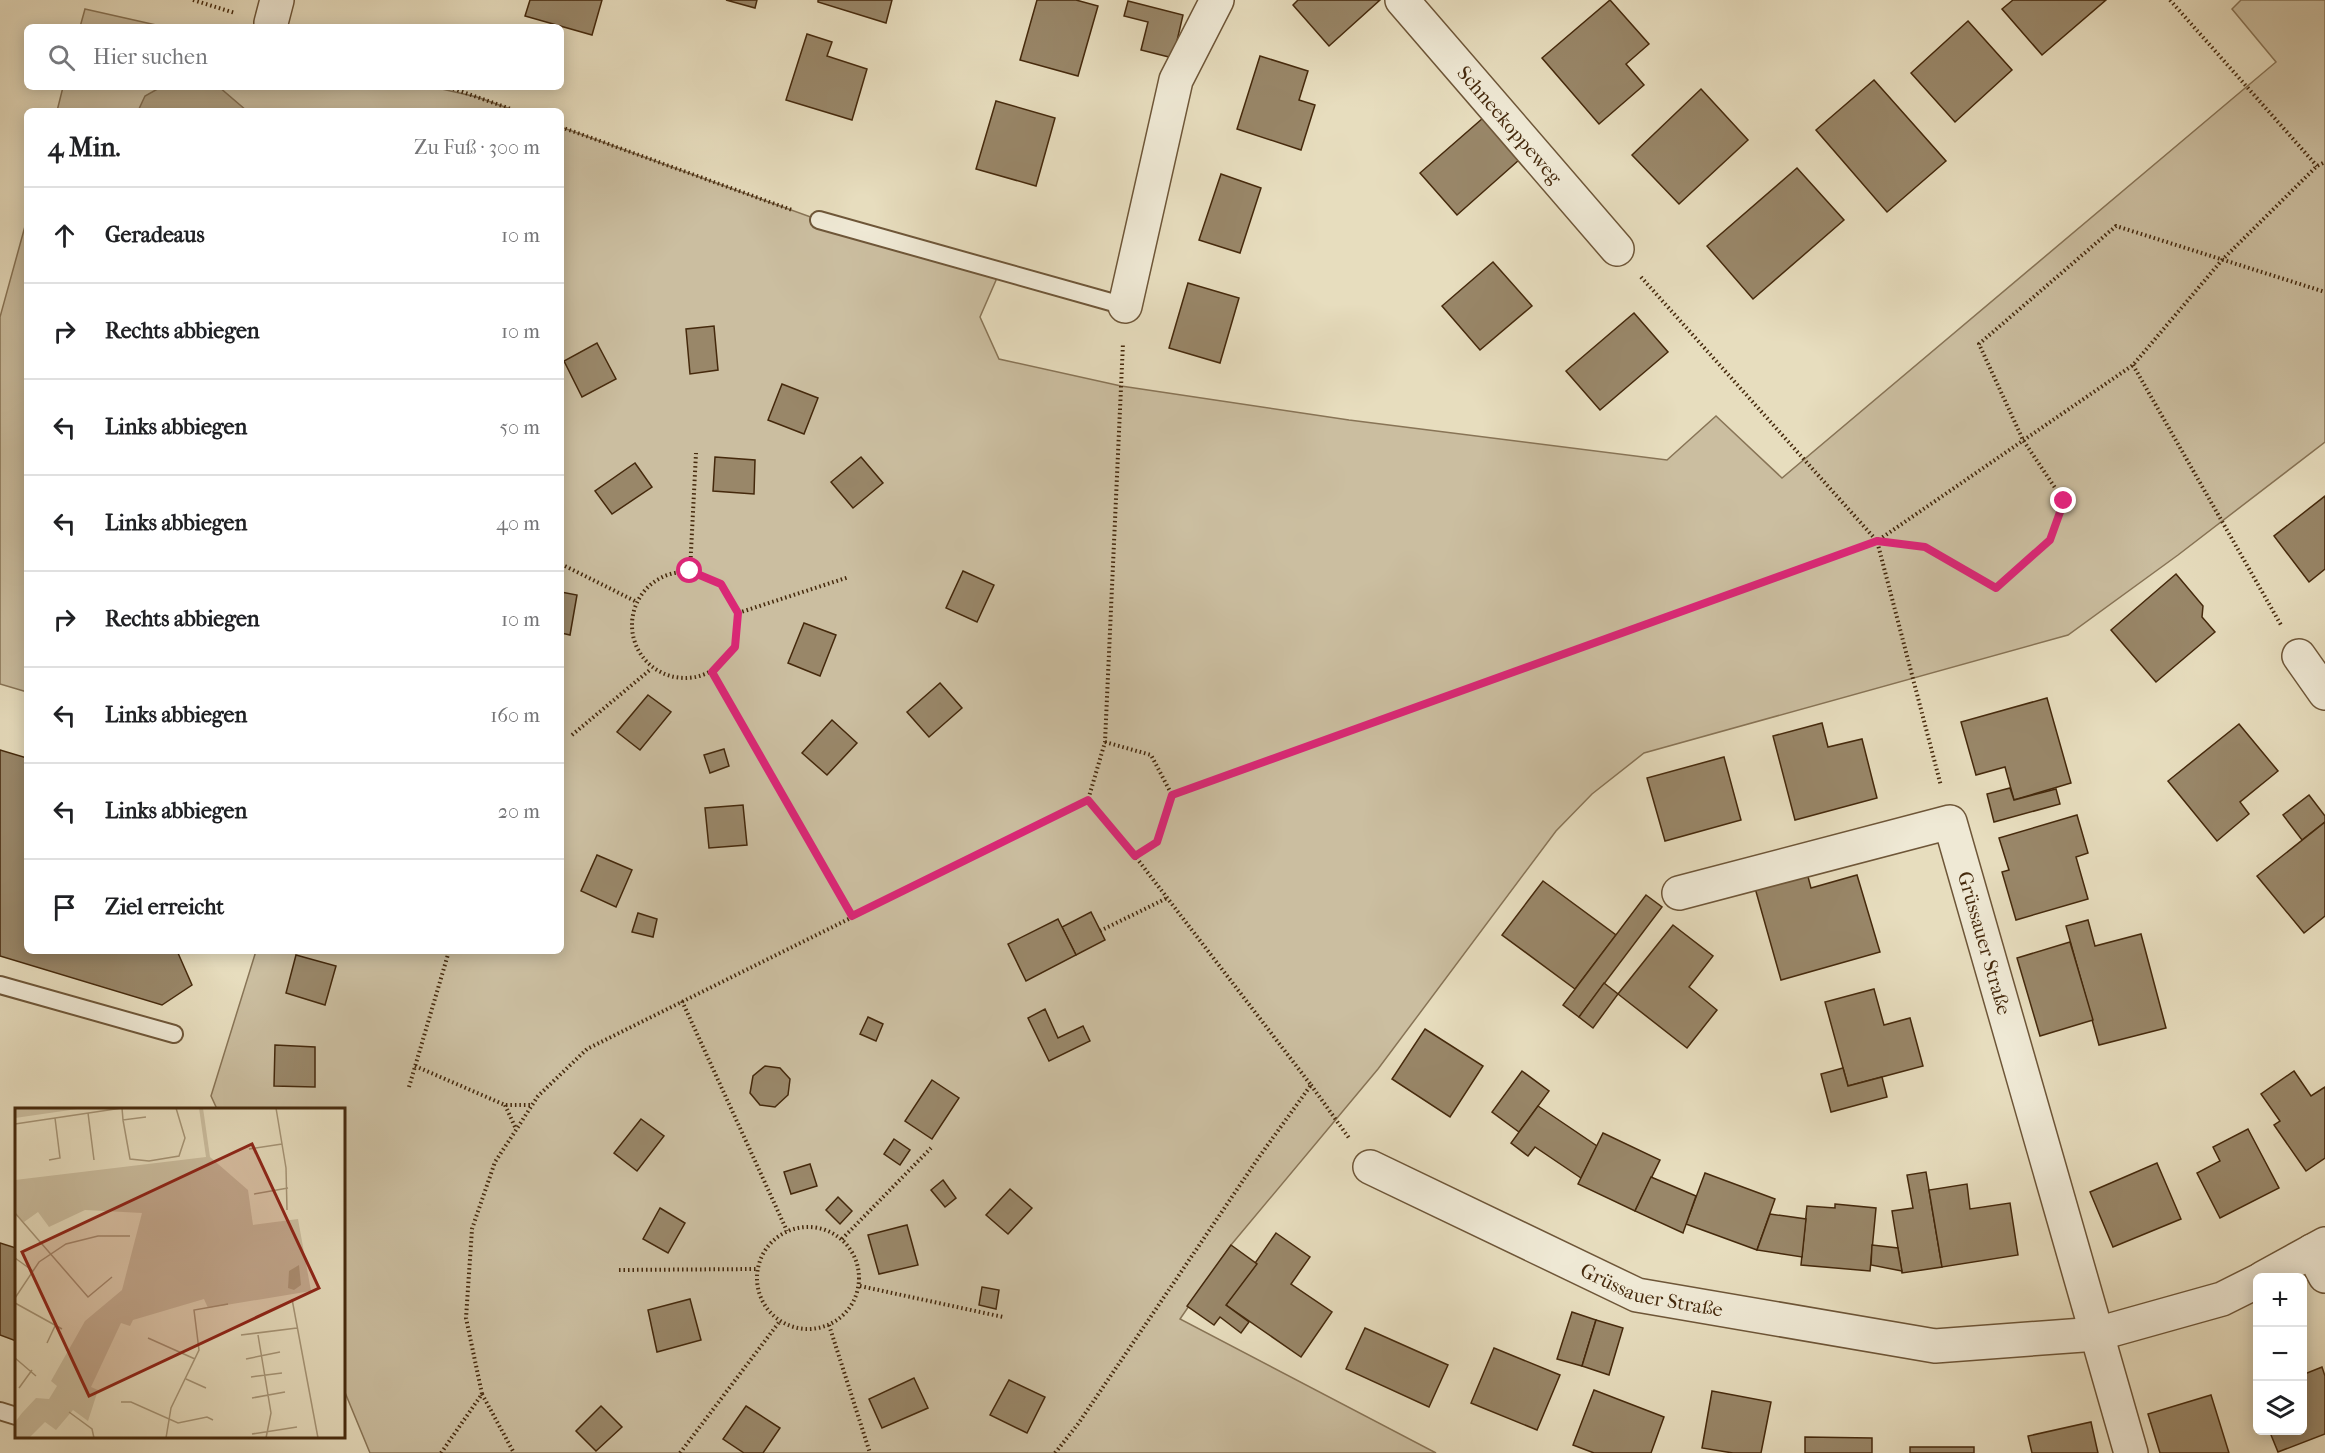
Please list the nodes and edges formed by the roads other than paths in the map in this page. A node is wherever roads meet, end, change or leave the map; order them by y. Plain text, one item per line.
1 (1217, 0) edge
2 (1402, 0) edge
3 (819, 220) road end
4 (1617, 249) road end
5 (1125, 306) joint
6 (2298, 656) road end
7 (2325, 693) edge
8 (1679, 893) dead end
9 (0, 985) edge
10 (174, 1034) dead end
11 (1370, 1167) road end
12 (2320, 1257) edge
13 (2277, 1273) edge
14 (2253, 1284) edge
15 (2097, 1334) junction
16 (0, 1411) edge
17 (15, 1416) edge
18 (2131, 1453) edge

1 - 5 street
2 - 4 street, Schneekoppeweg
3 - 5 lane
6 - 7 street
8 - 15 street, Grüssauer Straße
9 - 10 lane
11 - 15 street, Grüssauer Straße
12 - 13 street
14 - 15 street, Grüssauer Straße
15 - 18 street, Grüssauer Straße
16 - 17 lane

